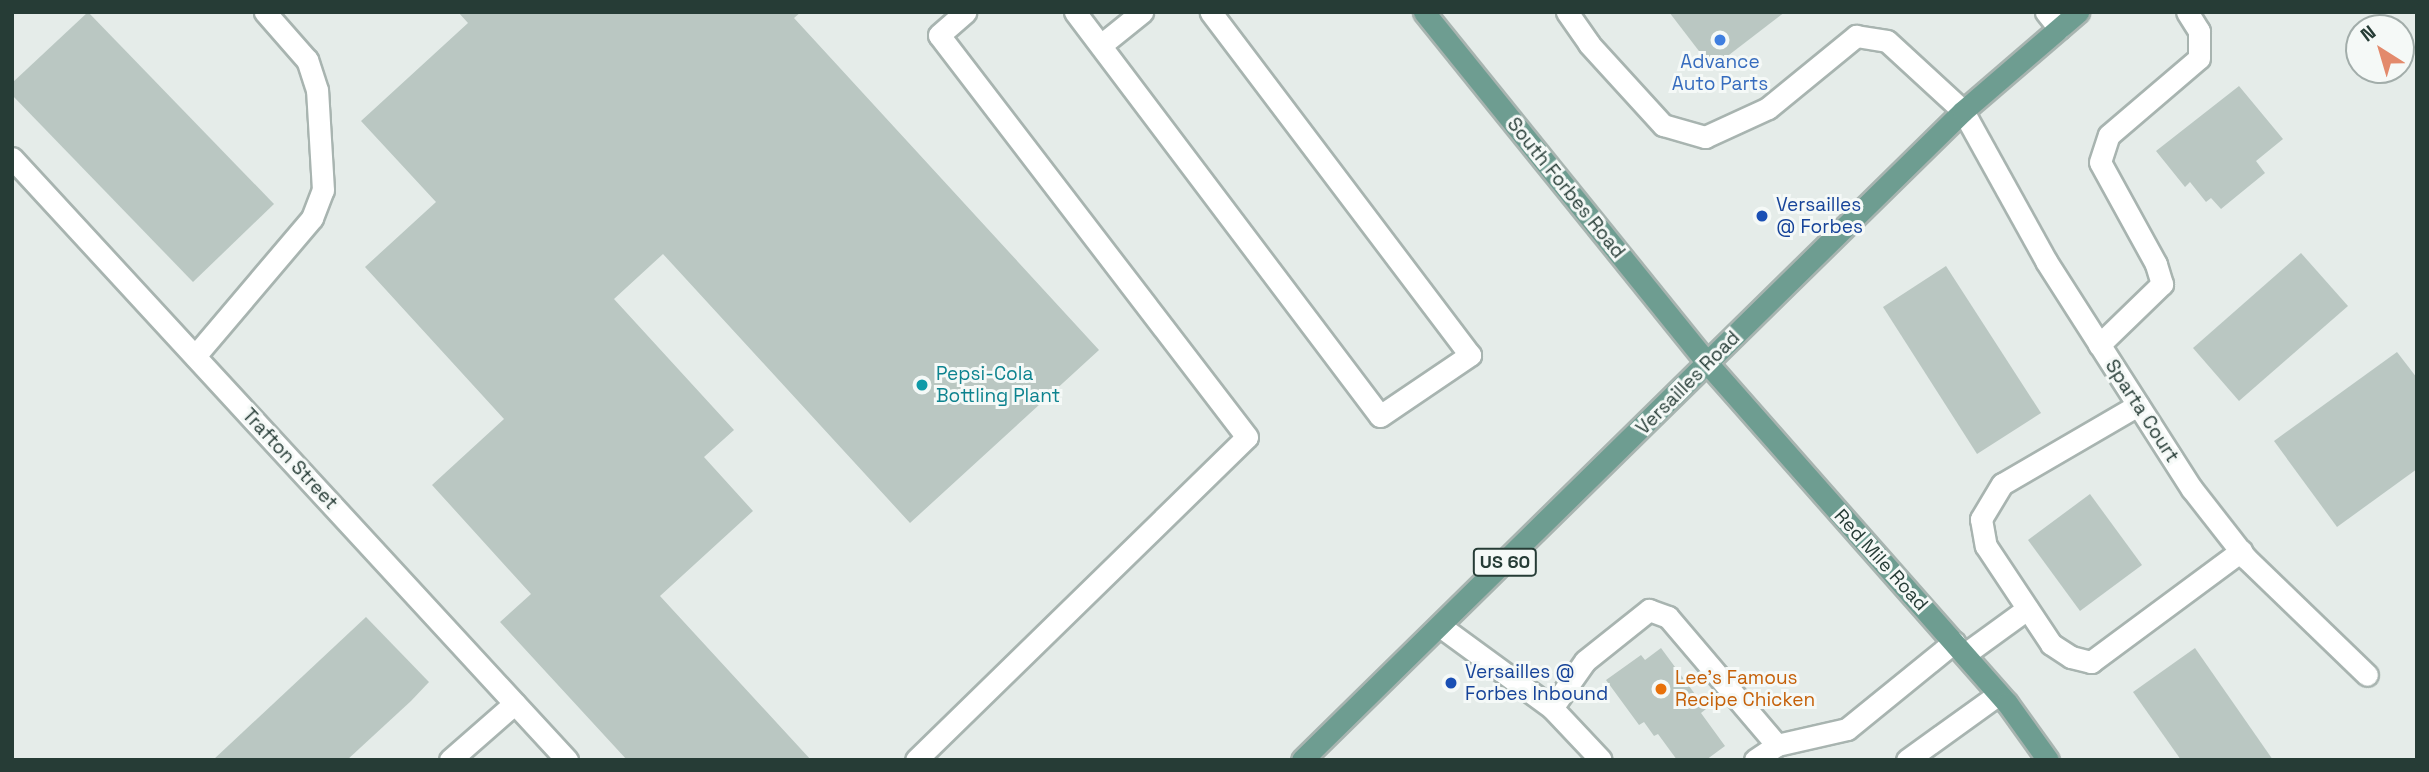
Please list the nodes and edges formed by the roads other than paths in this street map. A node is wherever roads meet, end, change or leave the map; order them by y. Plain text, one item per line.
1 (265, 12) edge
2 (965, 12) edge
3 (1075, 12) edge
4 (1142, 12) edge
5 (1211, 12) edge
6 (1424, 12) edge
7 (1567, 12) edge
8 (2078, 12) edge
9 (2187, 12) edge
10 (2053, 20) edge
11 (1101, 45) junction
12 (1963, 111) junction
13 (12, 158) edge
14 (2099, 345) junction
15 (195, 356) junction
16 (1708, 364) junction
17 (2138, 405) junction
18 (2241, 551) junction
19 (2027, 609) junction
20 (1440, 626) junction
21 (1959, 648) junction
22 (2367, 675) dead end
23 (2000, 694) junction
24 (515, 703) junction
25 (1552, 708) junction
26 (1777, 746) junction
27 (1322, 752) edge
28 (450, 760) edge
29 (567, 760) edge
30 (916, 760) edge
31 (1302, 760) edge
32 (1601, 760) edge
33 (1755, 760) edge
34 (1907, 760) edge
35 (2048, 760) edge

1 - 15 street
2 - 30 street
3 - 11 street
4 - 11 street
5 - 11 street
6 - 16 main road, South Forbes Road
7 - 12 street, Sparta Court
8 - 10 main road, Versailles Road / US 60
9 - 14 street
10 - 12 main road, Versailles Road / US 60
12 - 14 street, Sparta Court
12 - 16 main road, Versailles Road / US 60
13 - 15 street, Trafton Street
14 - 17 street, Sparta Court
15 - 24 street, Trafton Street
16 - 20 main road, Versailles Road / US 60
16 - 21 main road, Red Mile Road
17 - 18 street, Sparta Court
17 - 19 street
18 - 19 street
18 - 22 street, Sparta Court
19 - 21 street
20 - 25 street
20 - 27 main road, Versailles Road / US 60
21 - 23 main road, Red Mile Road
21 - 26 street
23 - 34 street
23 - 35 main road, Red Mile Road
24 - 28 street
24 - 29 street, Trafton Street
25 - 26 street
25 - 32 street
26 - 33 street
27 - 31 main road, Versailles Road / US 60

